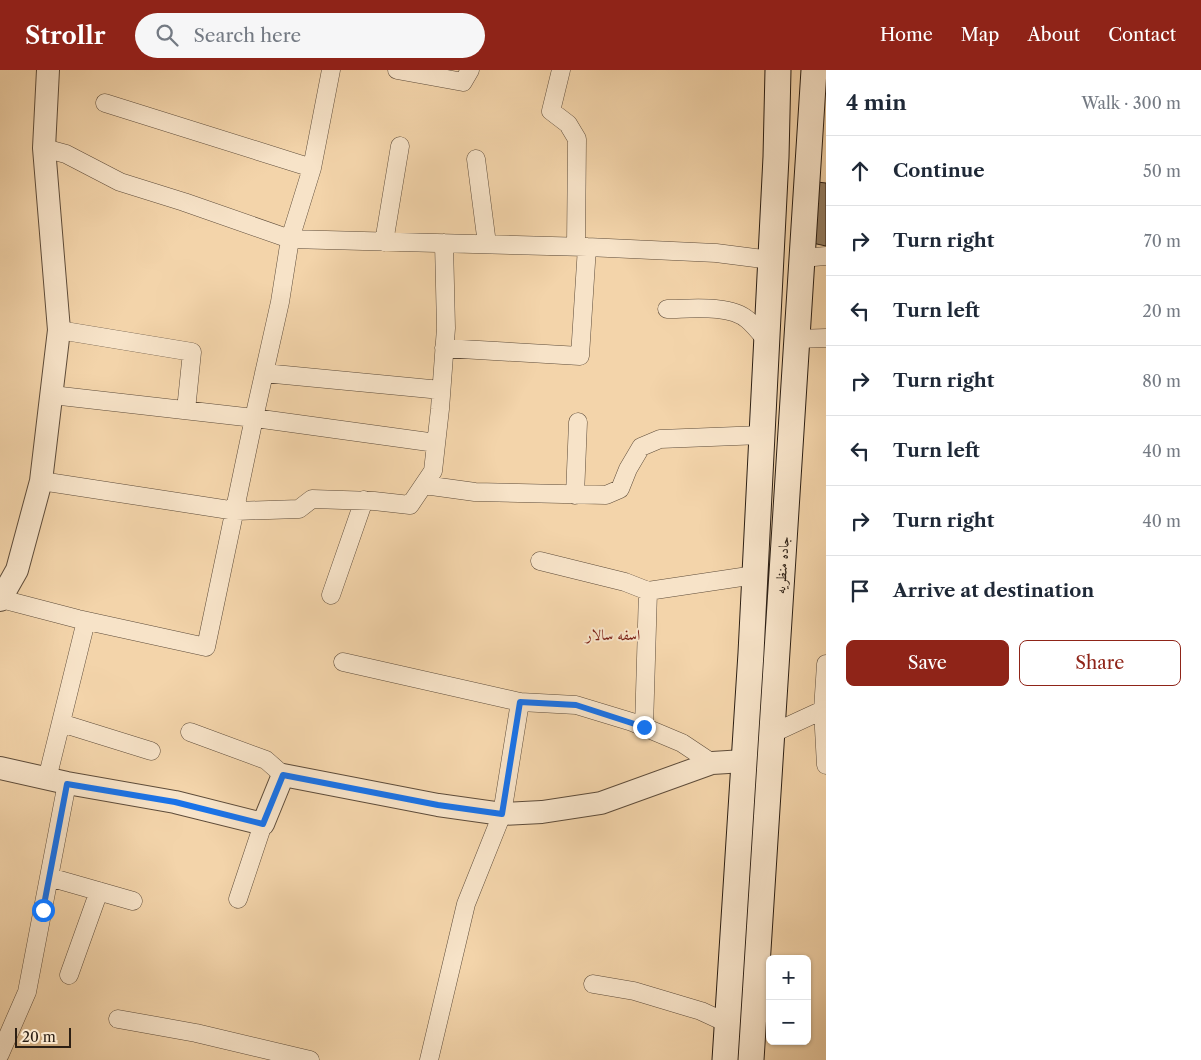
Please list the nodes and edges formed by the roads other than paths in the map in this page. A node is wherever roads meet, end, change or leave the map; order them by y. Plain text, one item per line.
1 (48, 70) edge
2 (331, 70) edge
3 (398, 70) edge
4 (470, 70) edge
5 (562, 70) edge
6 (778, 70) edge
7 (814, 70) edge
8 (105, 103) dead end
9 (400, 146) dead end
10 (44, 148) junction
11 (476, 159) dead end
12 (312, 168) junction
13 (290, 239) junction
14 (384, 242) junction
15 (444, 243) junction
16 (487, 244) junction
17 (581, 246) junction
18 (814, 257) edge
19 (771, 260) junction
20 (667, 309) dead end
21 (59, 330) junction
22 (826, 338) edge
23 (796, 339) junction
24 (767, 341) junction
25 (444, 348) junction
26 (264, 373) junction
27 (441, 390) junction
28 (52, 395) junction
29 (186, 410) junction
30 (254, 418) junction
31 (578, 422) dead end
32 (762, 435) junction
33 (436, 443) junction
34 (40, 481) junction
35 (424, 485) junction
36 (575, 495) junction
37 (364, 500) junction
38 (236, 511) junction
39 (540, 561) dead end
40 (755, 575) junction
41 (648, 591) junction
42 (331, 595) dead end
43 (0, 599) edge
44 (86, 621) junction
45 (343, 662) dead end
46 (826, 664) edge
47 (520, 702) junction
48 (823, 710) junction
49 (61, 723) junction
50 (644, 727) junction
51 (190, 732) dead end
52 (771, 734) junction
53 (151, 751) dead end
54 (744, 761) junction
55 (712, 763) junction
56 (826, 766) edge
57 (0, 768) edge
58 (283, 775) junction
59 (57, 781) junction
60 (502, 814) junction
61 (263, 824) junction
62 (49, 877) junction
63 (99, 891) junction
64 (238, 899) dead end
65 (133, 901) dead end
66 (69, 975) dead end
67 (593, 984) dead end
68 (118, 1019) dead end
69 (727, 1023) junction
70 (0, 1054) edge
71 (310, 1060) edge
72 (429, 1060) edge
73 (724, 1060) edge
74 (751, 1060) edge

1 - 10 street
2 - 12 street
3 - 4 street
5 - 17 street
6 - 19 main road
7 - 18 main road, جاده منظریه
8 - 12 street
9 - 14 street
10 - 13 street
10 - 21 street
11 - 16 street
12 - 13 street
13 - 14 street
13 - 26 street
14 - 15 street
15 - 16 street
15 - 25 street
16 - 17 street
17 - 19 street
17 - 25 street
18 - 23 main road, جاده منظریه
19 - 24 main road
20 - 24 street
21 - 28 street
21 - 29 street
22 - 23 street
23 - 52 main road, جاده منظریه
24 - 32 main road
25 - 27 street
26 - 27 street
26 - 30 street
27 - 33 street
28 - 29 street
28 - 34 street
29 - 30 street
30 - 33 street
30 - 38 street
31 - 36 street
32 - 36 street
32 - 40 main road
33 - 35 street
34 - 38 street
34 - 43 street
35 - 36 street
35 - 37 street
37 - 38 street
37 - 42 street
38 - 44 street
39 - 41 street
40 - 41 street
40 - 54 main road
41 - 50 street
43 - 44 street
44 - 49 street
45 - 47 street
46 - 48 street
47 - 50 street
47 - 60 street
48 - 52 street
48 - 56 street
49 - 53 street
49 - 59 street
50 - 55 street
51 - 58 street
52 - 74 main road, جاده منظریه
54 - 55 street
54 - 69 main road
55 - 60 street
57 - 59 street
58 - 60 street
58 - 61 street
59 - 61 street
59 - 62 street
60 - 72 street
61 - 64 street
62 - 63 street
62 - 70 street
63 - 65 street
63 - 66 street
67 - 69 street
68 - 71 street
69 - 73 main road

